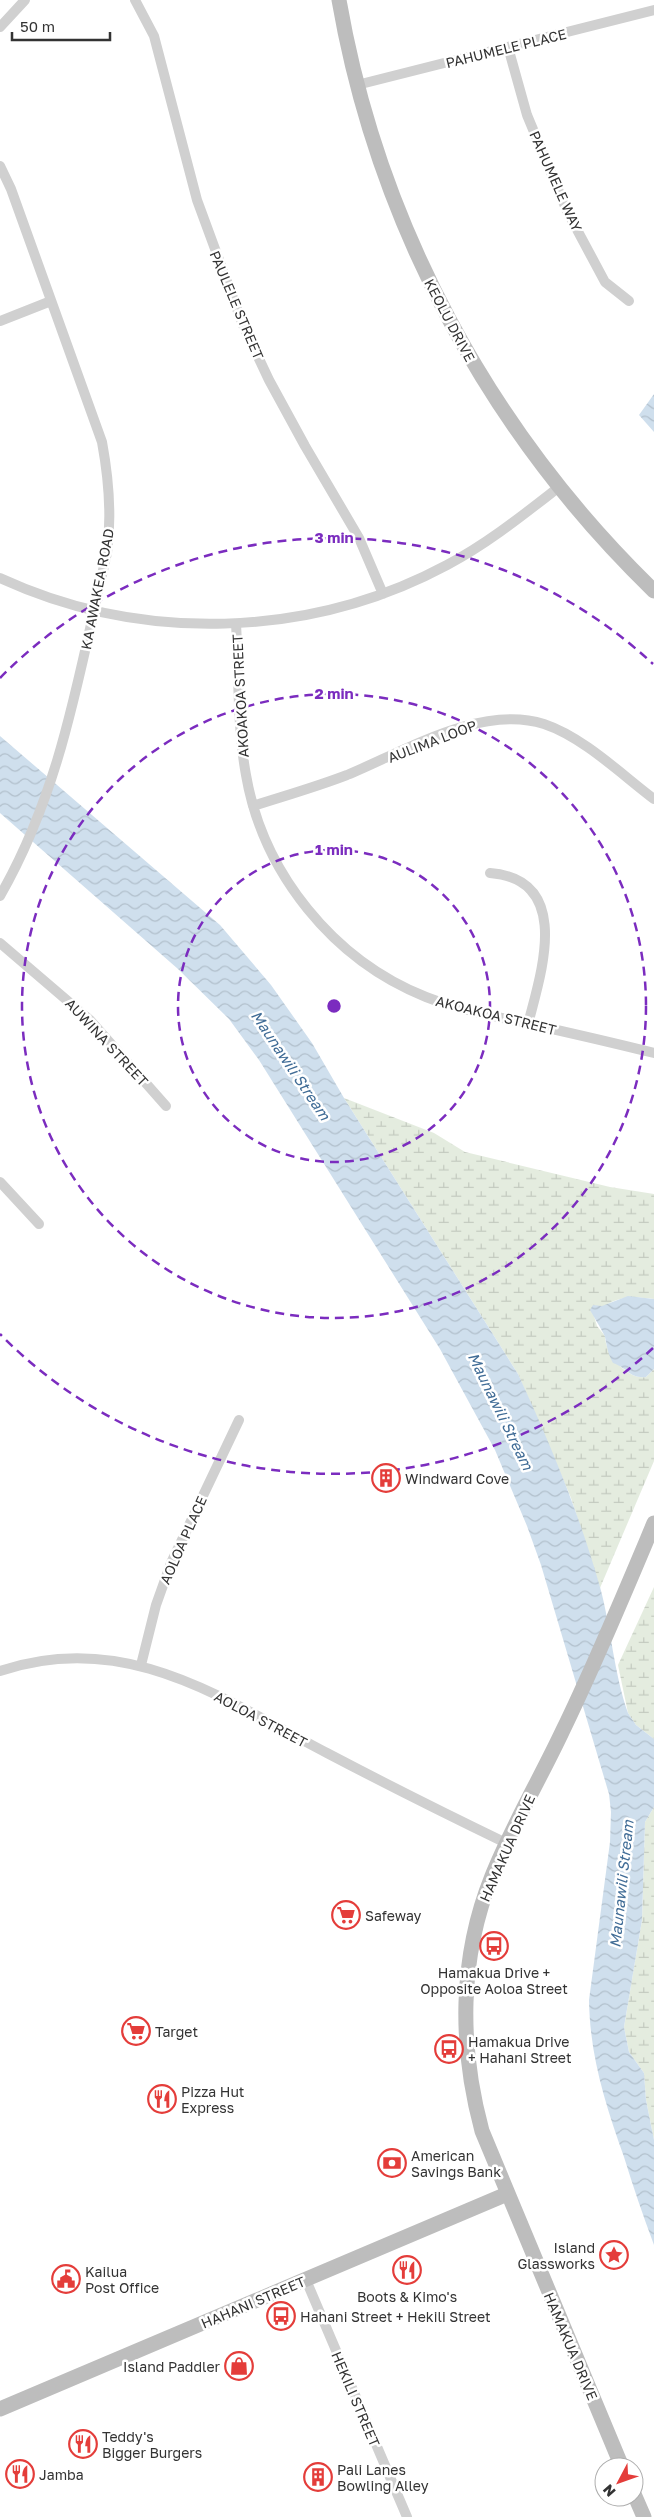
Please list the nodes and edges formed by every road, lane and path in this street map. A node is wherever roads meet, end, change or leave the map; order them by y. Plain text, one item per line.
1 (26, 0) edge
2 (134, 0) edge
3 (339, 0) edge
4 (654, 10) edge
5 (0, 27) edge
6 (508, 47) junction
7 (357, 85) junction
8 (0, 166) edge
9 (629, 300) dead end
10 (51, 301) junction
11 (0, 320) edge
12 (559, 488) junction
13 (0, 578) edge
14 (654, 591) edge
15 (383, 594) junction
16 (94, 610) junction
17 (236, 624) junction
18 (654, 798) edge
19 (253, 806) junction
20 (490, 872) dead end
21 (0, 896) edge
22 (0, 943) edge
23 (528, 1024) junction
24 (654, 1053) edge
25 (166, 1106) dead end
26 (0, 1182) edge
27 (39, 1224) dead end
28 (240, 1420) dead end
29 (654, 1522) edge
30 (141, 1666) junction
31 (0, 1671) edge
32 (506, 1843) junction
33 (507, 2194) junction
34 (306, 2280) junction
35 (0, 2409) edge
36 (618, 2457) edge
37 (407, 2517) edge

1 - 5 street
2 - 15 street, PAULELE STREET
3 - 7 main road, KEOLU DRIVE
4 - 6 street, PAHUMELE PLACE
6 - 7 street, PAHUMELE PLACE
6 - 9 street, PAHUMELE WAY
7 - 12 main road, KEOLU DRIVE
8 - 10 street, KA AWAKEA ROAD
10 - 11 street
10 - 16 street, KA AWAKEA ROAD
12 - 14 main road, KEOLU DRIVE
12 - 15 street
13 - 16 street
15 - 17 street
16 - 17 street
16 - 21 street, KA AWAKEA ROAD
17 - 19 street, AKOAKOA STREET
18 - 19 street, AULIMA LOOP
19 - 23 street, AKOAKOA STREET
20 - 23 street
22 - 25 street, AUWINA STREET
23 - 24 street, AKOAKOA STREET
26 - 27 street
28 - 30 street, AOLOA PLACE
29 - 32 main road, HAMAKUA DRIVE
30 - 31 street, AOLOA STREET
30 - 32 street, AOLOA STREET
32 - 33 main road, HAMAKUA DRIVE
33 - 34 main road, HAHANI STREET
33 - 36 main road, HAMAKUA DRIVE
34 - 35 main road, HAHANI STREET
34 - 37 street, HEKILI STREET

